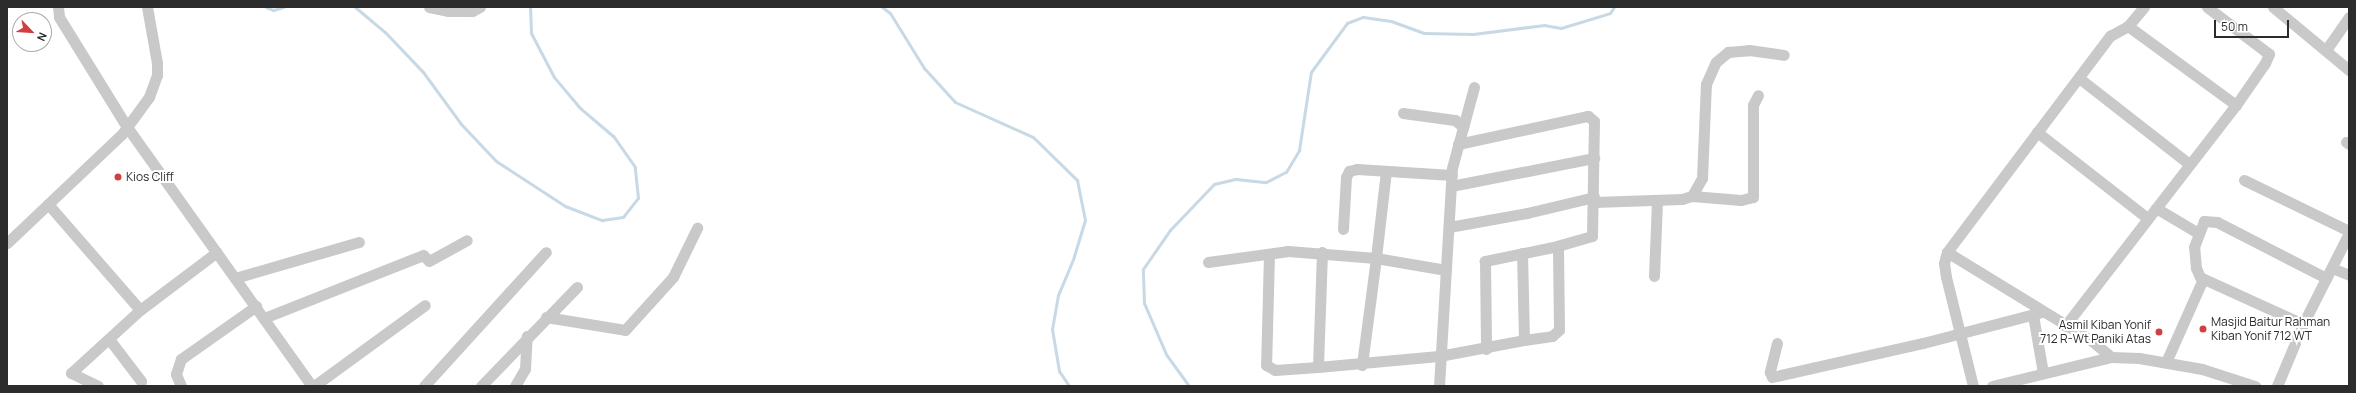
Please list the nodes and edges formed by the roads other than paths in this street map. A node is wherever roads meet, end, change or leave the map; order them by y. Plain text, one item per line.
1 (58, 7) edge
2 (147, 7) edge
3 (429, 7) edge
4 (480, 7) edge
5 (2144, 7) edge
6 (2207, 7) edge
7 (2274, 7) edge
8 (442, 9) edge
9 (464, 9) edge
10 (2285, 10) edge
11 (2349, 17) edge
12 (2128, 26) junction
13 (2326, 50) junction
14 (1784, 55) dead end
15 (2349, 70) edge
16 (2079, 78) junction
17 (1474, 87) dead end
18 (1758, 95) dead end
19 (2236, 105) junction
20 (1403, 113) dead end
21 (127, 127) junction
22 (1463, 127) junction
23 (2037, 132) junction
24 (1458, 144) junction
25 (1594, 158) junction
26 (2189, 164) junction
27 (1386, 171) junction
28 (2244, 180) dead end
29 (1451, 181) junction
30 (1692, 196) junction
31 (1594, 200) junction
32 (1657, 200) junction
33 (48, 204) junction
34 (2156, 208) junction
35 (2147, 218) junction
36 (1449, 227) junction
37 (697, 228) dead end
38 (1343, 229) dead end
39 (2349, 232) edge
40 (2198, 233) junction
41 (467, 240) dead end
42 (359, 242) dead end
43 (7, 243) edge
44 (1558, 246) junction
45 (217, 252) junction
46 (546, 252) dead end
47 (1322, 252) junction
48 (1947, 252) junction
49 (1522, 253) junction
50 (1269, 254) junction
51 (1376, 258) junction
52 (1208, 262) dead end
53 (1446, 270) junction
54 (2329, 273) junction
55 (1654, 276) dead end
56 (2349, 276) edge
57 (235, 278) junction
58 (2203, 279) junction
59 (577, 287) dead end
60 (425, 305) dead end
61 (256, 306) junction
62 (140, 310) junction
63 (2038, 313) junction
64 (546, 317) junction
65 (264, 318) junction
66 (2303, 324) junction
67 (2065, 326) junction
68 (1960, 333) junction
69 (527, 336) junction
70 (109, 339) junction
71 (1524, 340) junction
72 (1776, 343) dead end
73 (1486, 349) junction
74 (1439, 356) junction
75 (2111, 357) junction
76 (2166, 362) junction
77 (1362, 365) junction
78 (1318, 367) junction
79 (2043, 373) junction
80 (141, 381) dead end
81 (98, 386) edge
82 (181, 386) edge
83 (313, 386) edge
84 (424, 386) edge
85 (480, 386) edge
86 (515, 386) edge
87 (1439, 386) edge
88 (1973, 386) edge
89 (1992, 386) edge
90 (2255, 386) edge
91 (2277, 386) edge

1 - 21 street
2 - 21 street
3 - 8 street
4 - 9 street
5 - 12 street
6 - 19 street
7 - 10 street
8 - 9 street
10 - 13 street
11 - 13 street
12 - 16 street
12 - 19 street
13 - 15 street
14 - 30 street
16 - 23 street
16 - 26 street
17 - 22 street
18 - 30 street
19 - 26 street
20 - 22 street
21 - 33 street
21 - 45 street
22 - 24 street
23 - 35 street
23 - 48 street
24 - 25 street
24 - 29 street
25 - 29 street
25 - 31 street
26 - 34 street
27 - 29 street
27 - 38 street
27 - 51 street
28 - 39 street
29 - 36 street
30 - 32 street
31 - 32 street
31 - 36 street
31 - 44 street
32 - 55 street
33 - 43 street
33 - 62 street
34 - 35 street
34 - 40 street
35 - 67 street
36 - 53 street
37 - 64 street
39 - 54 street
40 - 54 street
40 - 58 street
41 - 65 street
42 - 57 street
44 - 49 street
44 - 71 street
45 - 57 street
45 - 62 street
46 - 84 street
47 - 50 street
47 - 51 street
47 - 78 street
48 - 63 street
48 - 68 street
49 - 71 street
49 - 73 street
50 - 52 street
50 - 78 street
51 - 53 street
51 - 77 street
53 - 74 street
54 - 56 street
54 - 66 street
57 - 61 street
58 - 66 street
58 - 76 street
59 - 64 street
60 - 83 street
61 - 65 street
61 - 82 street
62 - 70 street
63 - 67 street
63 - 68 street
63 - 79 street
64 - 69 street
65 - 83 street
66 - 91 street
67 - 75 street
68 - 72 street
68 - 88 street
69 - 85 street
69 - 86 street
70 - 80 street
70 - 81 street
71 - 73 street
73 - 74 street
74 - 77 street
74 - 87 street
75 - 76 street
75 - 79 street
76 - 90 street
77 - 78 street
79 - 89 street

